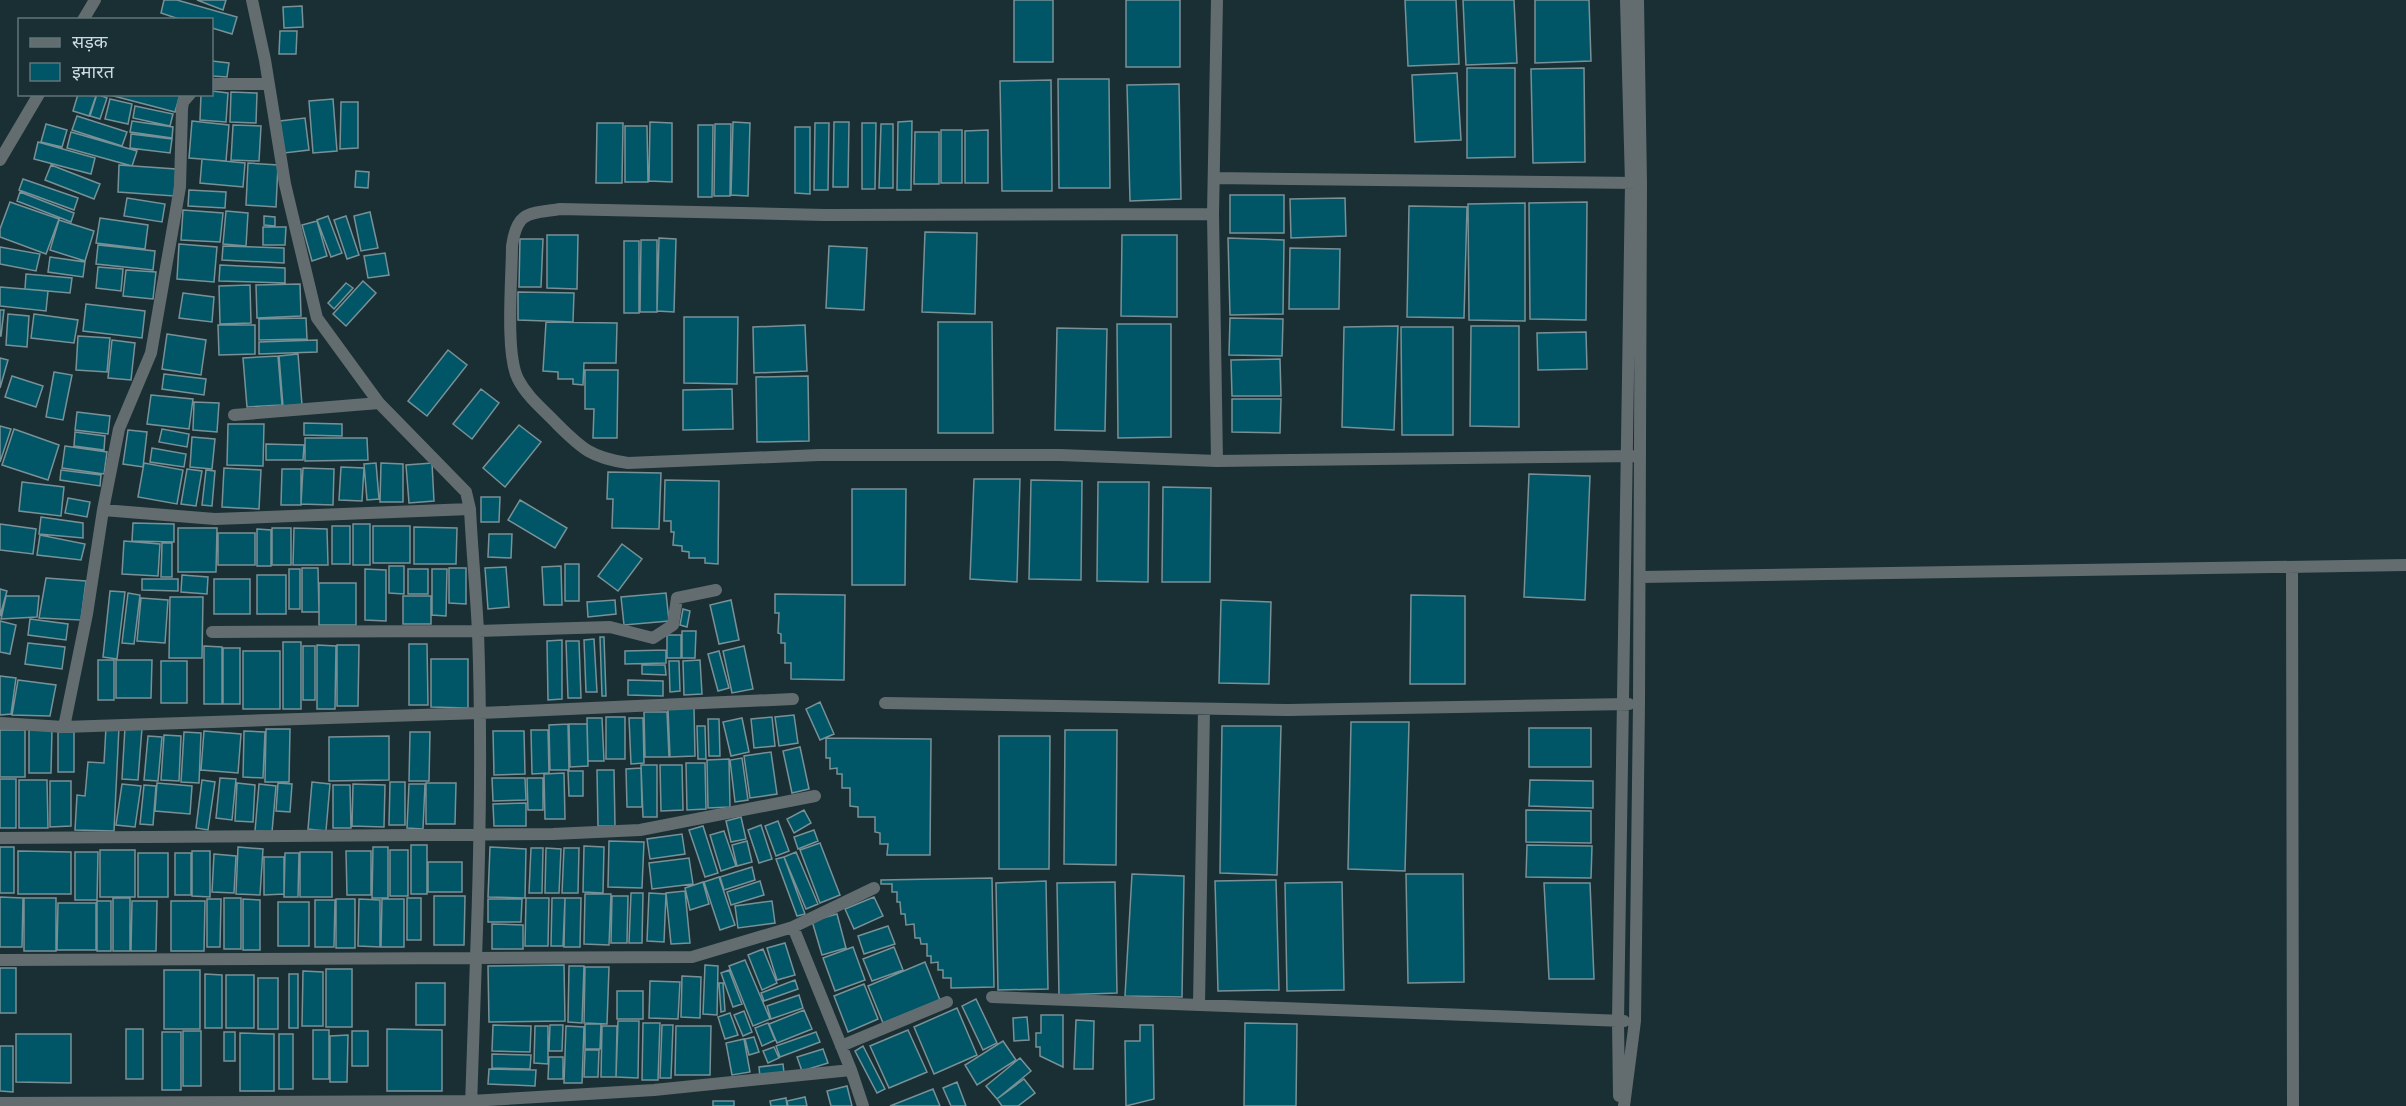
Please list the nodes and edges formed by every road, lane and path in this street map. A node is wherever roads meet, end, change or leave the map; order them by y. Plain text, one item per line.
1 (95, 0) edge
2 (252, 0) edge
3 (1217, 0) edge
4 (1626, 0) edge
5 (1638, 0) edge
6 (84, 18) edge
7 (213, 84) edge
8 (269, 84) junction
9 (38, 96) edge
10 (188, 96) edge
11 (0, 159) edge
12 (1214, 178) junction
13 (1636, 183) junction
14 (1213, 214) junction
15 (379, 403) junction
16 (234, 415) dead end
17 (1625, 455) junction
18 (1640, 456) junction
19 (1217, 461) junction
20 (470, 509) junction
21 (103, 510) junction
22 (2406, 565) edge
23 (2292, 567) junction
24 (1640, 577) junction
25 (716, 590) dead end
26 (478, 631) junction
27 (212, 632) dead end
28 (793, 699) dead end
29 (885, 703) dead end
30 (1623, 704) junction
31 (1639, 704) junction
32 (1204, 709) junction
33 (480, 713) junction
34 (0, 723) edge
35 (64, 727) junction
36 (815, 796) dead end
37 (481, 834) junction
38 (0, 838) edge
39 (874, 888) dead end
40 (793, 927) junction
41 (476, 958) junction
42 (0, 960) edge
43 (992, 997) dead end
44 (946, 1002) dead end
45 (1199, 1005) junction
46 (1618, 1020) junction
47 (1635, 1021) junction
48 (841, 1046) junction
49 (851, 1070) junction
50 (0, 1103) edge
51 (471, 1103) edge
52 (863, 1106) edge
53 (1620, 1106) edge
54 (1624, 1106) edge
55 (2293, 1106) edge

1 - 6 street
2 - 8 street
3 - 12 street
4 - 13 street
5 - 13 street
7 - 8 street
8 - 15 street
9 - 11 street
10 - 21 street
12 - 13 street
12 - 14 street
13 - 17 street
13 - 18 street
14 - 19 street
14 - 19 street
15 - 16 street
15 - 20 street
17 - 18 street
17 - 19 street
17 - 30 street
18 - 24 street
20 - 21 street
20 - 26 street
21 - 35 street
22 - 23 street
23 - 24 street
23 - 55 street
24 - 31 street
25 - 26 street
26 - 27 street
26 - 33 street
28 - 33 street
29 - 32 street
30 - 31 street
30 - 32 street
30 - 46 street
31 - 47 street
32 - 45 street
33 - 35 street
33 - 37 street
34 - 35 street
36 - 37 street
37 - 38 street
37 - 41 street
39 - 40 street
40 - 41 street
40 - 48 street
41 - 42 street
41 - 51 street
43 - 45 street
44 - 48 street
45 - 46 street
46 - 47 street
46 - 53 street
47 - 54 street
48 - 49 street
49 - 51 street
49 - 52 street
50 - 51 street

